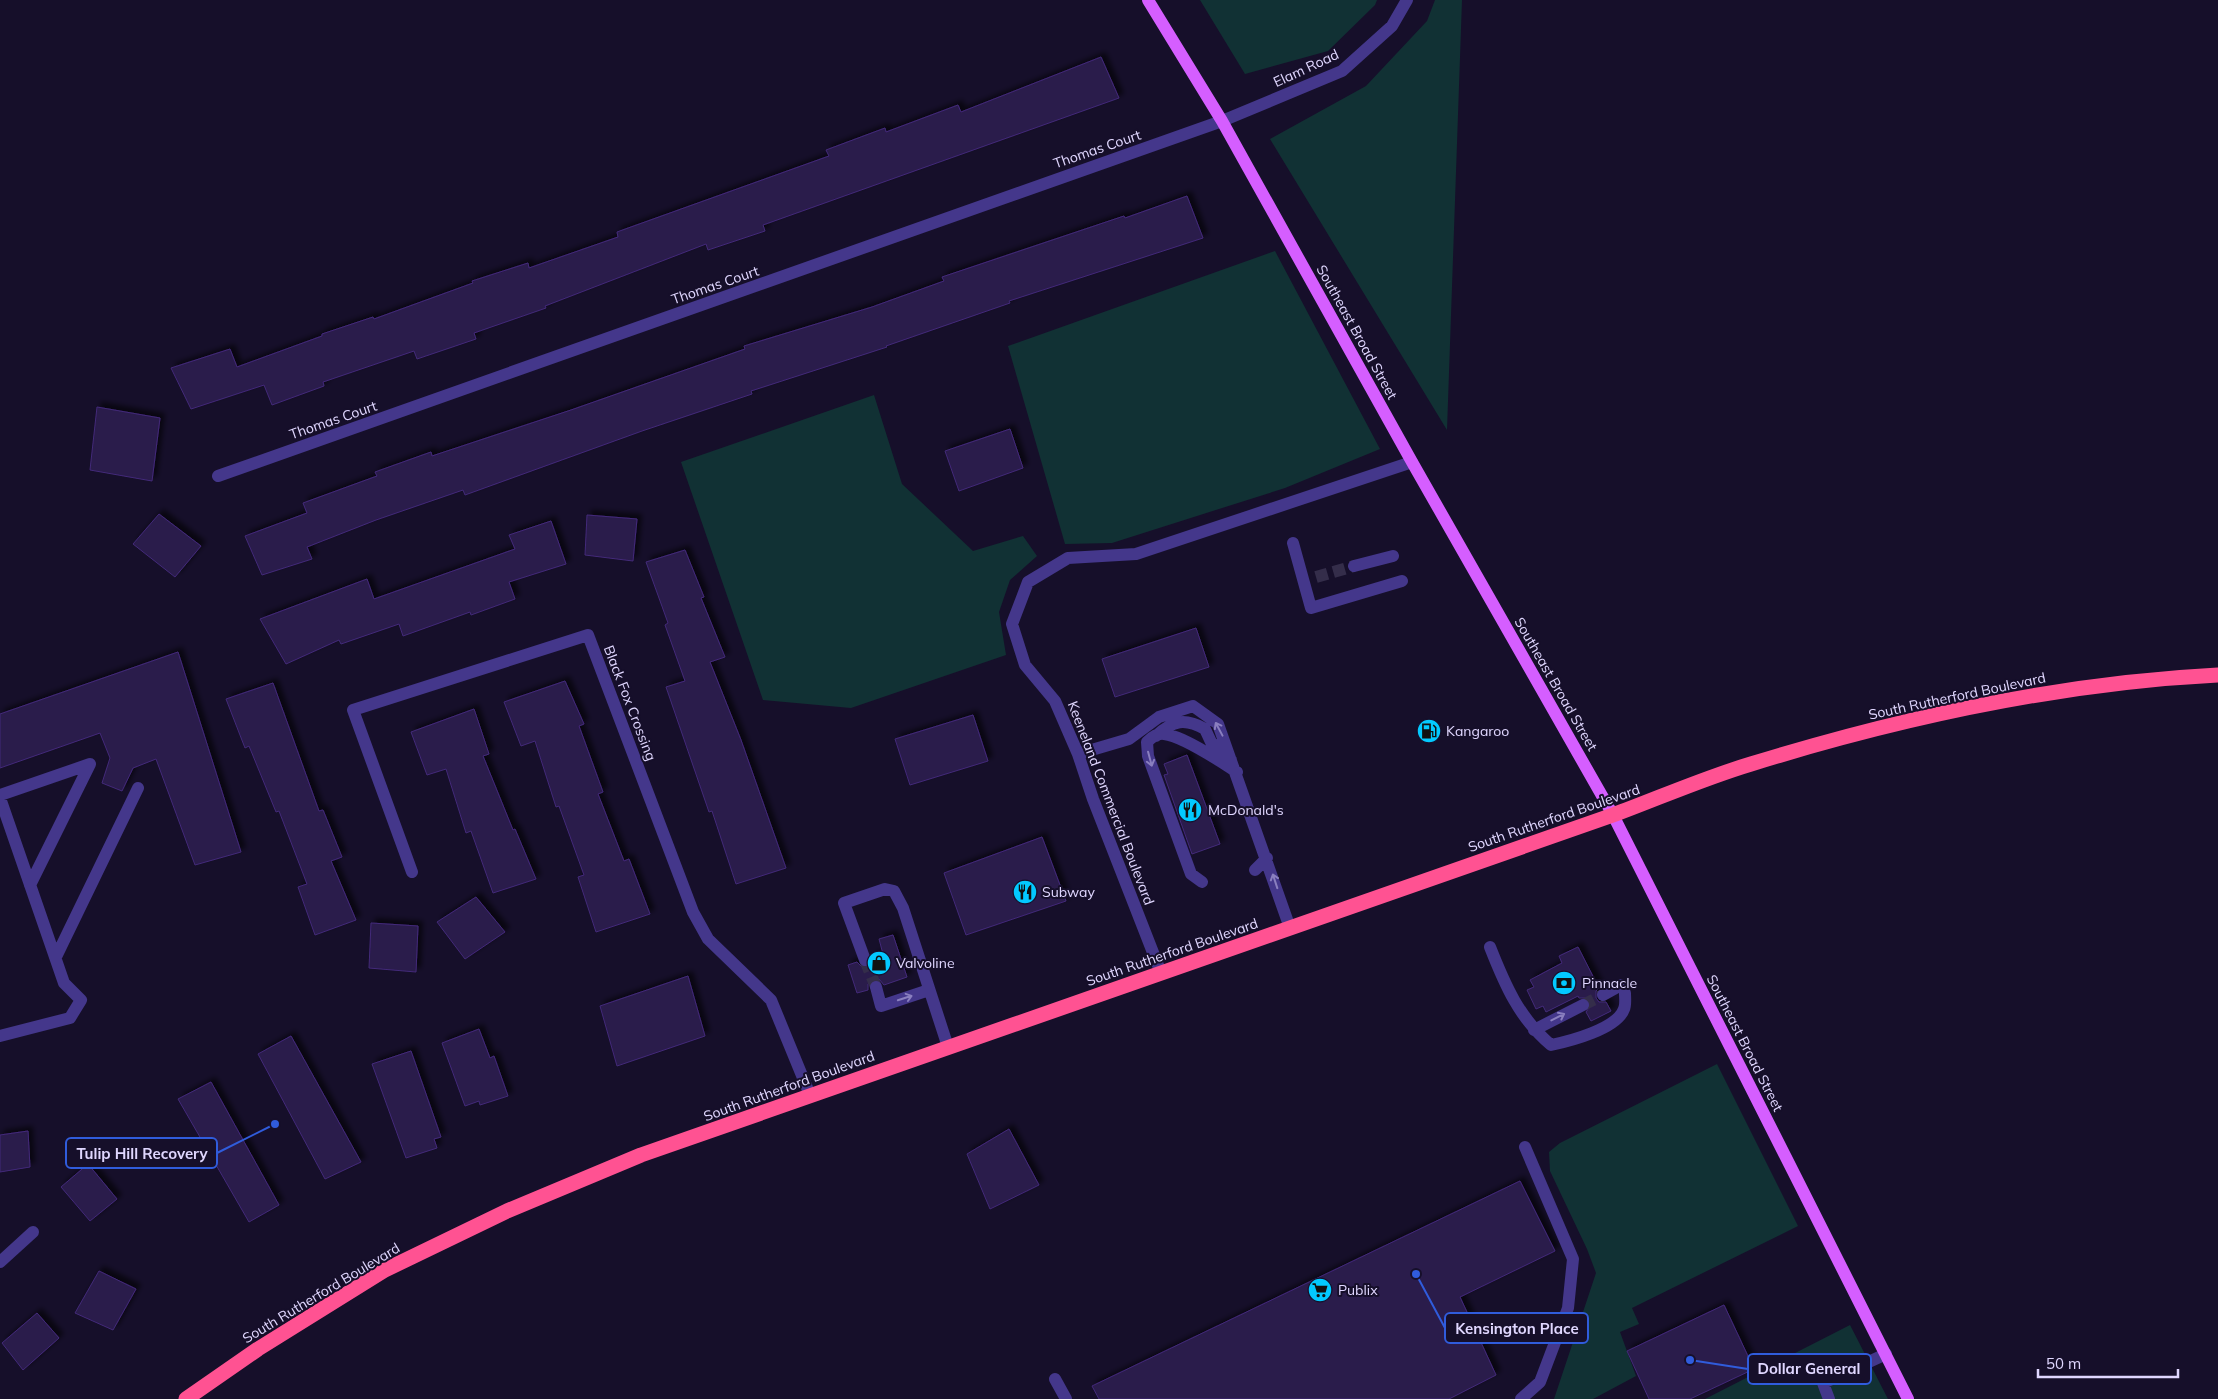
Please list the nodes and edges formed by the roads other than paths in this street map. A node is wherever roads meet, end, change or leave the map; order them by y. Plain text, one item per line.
1 (1148, 0) edge
2 (1407, 0) edge
3 (1222, 121) junction
4 (1412, 462) junction
5 (218, 476) dead end
6 (1293, 543) dead end
7 (1393, 556) dead end
8 (1354, 566) tunnel mouth
9 (1402, 581) dead end
10 (2218, 675) edge
11 (1156, 736) junction
12 (1078, 754) junction
13 (1235, 766) junction
14 (138, 788) dead end
15 (0, 796) edge
16 (1613, 815) junction
17 (5, 831) edge
18 (1267, 858) junction
19 (1255, 870) dead end
20 (412, 872) dead end
21 (1202, 882) dead end
22 (30, 885) junction
23 (1290, 928) junction
24 (1490, 947) dead end
25 (56, 957) junction
26 (865, 960) tunnel mouth
27 (1161, 973) junction
28 (876, 987) tunnel mouth
29 (929, 990) junction
30 (1603, 995) tunnel mouth
31 (1582, 1005) tunnel mouth
32 (1534, 1030) junction
33 (0, 1036) edge
34 (948, 1047) junction
35 (810, 1095) junction
36 (1525, 1147) dead end
37 (32, 1232) dead end
38 (0, 1262) edge
39 (1886, 1354) junction
40 (1054, 1380) dead end
41 (186, 1399) edge
42 (1066, 1399) edge
43 (1521, 1399) edge
44 (1830, 1399) edge
45 (1908, 1399) edge

1 - 3 main road, Southeast Broad Street
2 - 3 street, Elam Road
3 - 4 main road, Southeast Broad Street
3 - 5 street, Thomas Court
4 - 12 street, Keeneland Commercial Boulevard
4 - 16 main road, Southeast Broad Street
6 - 9 street
7 - 8 street
10 - 16 highway, South Rutherford Boulevard
11 - 13 street
11 - 13 street
11 -> 21 street
13 -> 12 street
12 - 27 street, Keeneland Commercial Boulevard
13 - 18 street
14 - 25 street
15 - 17 street
15 - 22 street
16 - 23 highway, South Rutherford Boulevard
16 - 39 main road, Southeast Broad Street
17 - 22 street
18 - 19 street
23 -> 18 street
20 - 35 street, Black Fox Crossing
22 - 25 street
23 - 27 highway, South Rutherford Boulevard
24 - 32 street
25 - 33 street
26 - 29 street
27 - 34 highway, South Rutherford Boulevard
28 -> 29 street
29 - 34 street
30 - 32 street
32 -> 31 street
34 - 35 highway, South Rutherford Boulevard
35 - 41 highway, South Rutherford Boulevard
36 - 43 street
37 - 38 street
39 - 44 street
39 - 45 main road, Southeast Broad Street
40 - 42 street

